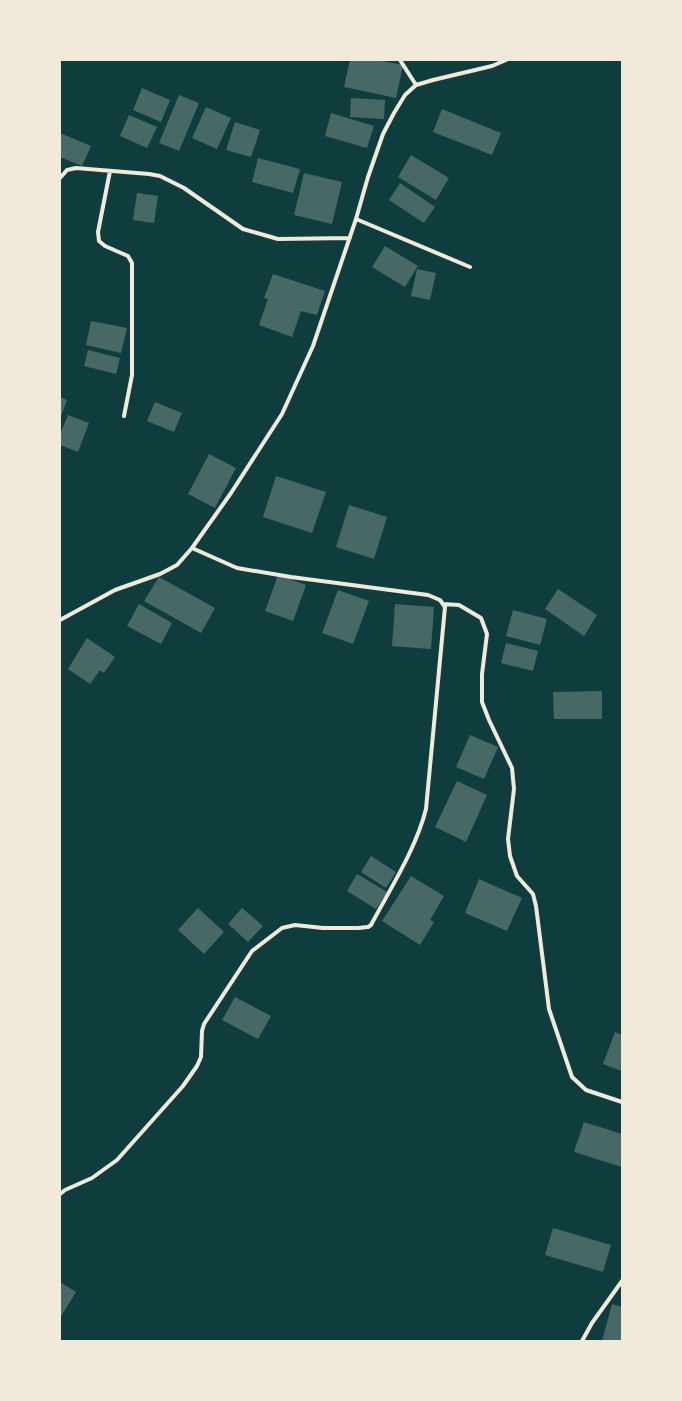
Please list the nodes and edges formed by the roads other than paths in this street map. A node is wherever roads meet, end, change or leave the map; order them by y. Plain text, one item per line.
1 (400, 60) edge
2 (506, 60) edge
3 (416, 85) junction
4 (110, 171) junction
5 (60, 178) edge
6 (356, 219) junction
7 (350, 238) junction
8 (470, 267) dead end
9 (124, 416) dead end
10 (192, 548) junction
11 (443, 604) junction
12 (60, 620) edge
13 (622, 1102) edge
14 (60, 1194) edge
15 (622, 1281) edge
16 (582, 1341) edge

1 - 3 street
2 - 3 street
3 - 6 street
4 - 5 street
4 - 7 street
4 - 9 street
6 - 7 street
6 - 8 street
7 - 10 street
10 - 11 street
10 - 12 street
11 - 13 street
11 - 14 street
15 - 16 street

